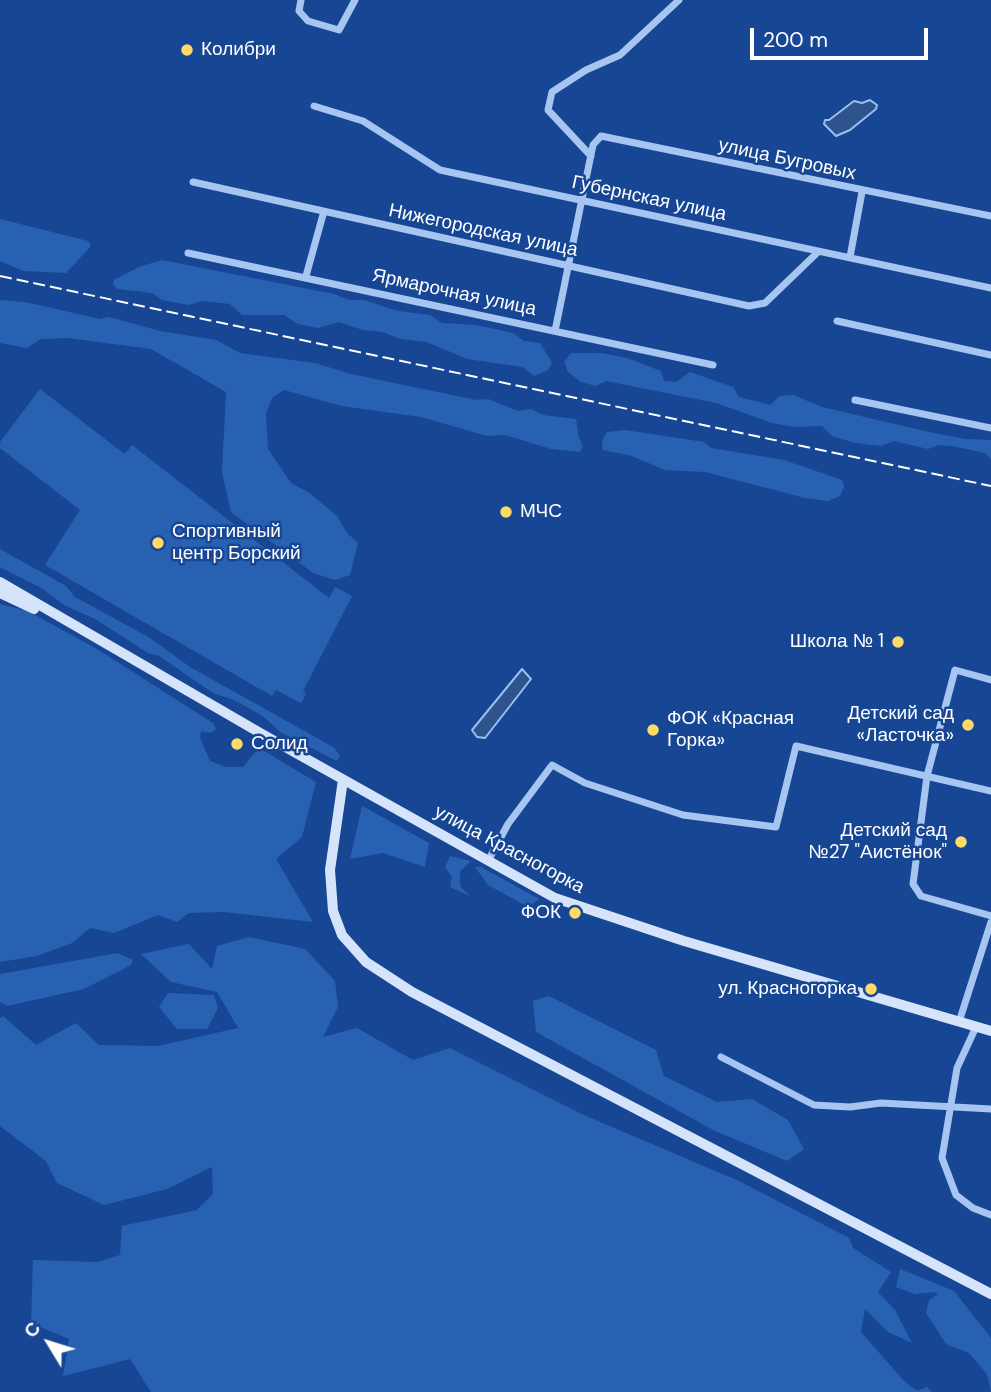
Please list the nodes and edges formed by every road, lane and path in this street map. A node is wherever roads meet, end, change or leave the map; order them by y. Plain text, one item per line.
1 (301, 0) edge
2 (355, 0) edge
3 (679, 0) edge
4 (314, 106) dead end
5 (591, 156) junction
6 (193, 182) dead end
7 (862, 192) junction
8 (582, 200) junction
9 (324, 211) junction
10 (991, 216) edge
11 (818, 251) junction
12 (188, 253) dead end
13 (850, 257) junction
14 (568, 266) junction
15 (306, 276) junction
16 (991, 288) edge
17 (837, 321) dead end
18 (555, 331) junction
19 (991, 355) edge
20 (713, 365) dead end
21 (855, 400) dead end
22 (991, 428) edge
23 (0, 582) edge
24 (0, 593) edge
25 (85, 633) junction
26 (991, 680) edge
27 (927, 776) junction
28 (343, 779) junction
29 (991, 791) edge
30 (488, 861) junction
31 (991, 916) edge
32 (991, 922) edge
33 (959, 1021) junction
34 (976, 1027) junction
35 (991, 1031) edge
36 (721, 1057) dead end
37 (951, 1107) junction
38 (991, 1109) edge
39 (991, 1215) edge
40 (991, 1294) edge

1 - 2 street
3 - 5 street
4 - 8 street, Губернская улица
5 - 7 street, улица Бугровых
5 - 8 street
6 - 9 street, Нижегородская улица
7 - 10 street, улица Бугровых
7 - 13 street
8 - 11 street, Губернская улица
8 - 14 street
9 - 14 street, Нижегородская улица
9 - 15 street
11 - 13 street, Губернская улица
11 - 14 street, Нижегородская улица
12 - 15 street, Ярмарочная улица
13 - 16 street, Губернская улица
14 - 18 street
15 - 18 street, Ярмарочная улица
17 - 19 street
18 - 20 street, Ярмарочная улица
21 - 22 street
23 - 25 main road
24 - 25 main road
25 - 28 main road, улица Красногорка
26 - 27 street
27 - 29 street
27 - 30 street
27 - 31 street
28 - 30 main road, улица Красногорка
28 - 40 main road
30 - 33 main road, улица Красногорка
32 - 33 street
33 - 34 main road, улица Красногорка
34 - 35 main road, улица Красногорка
34 - 37 street
36 - 37 street
37 - 38 street
37 - 39 street

